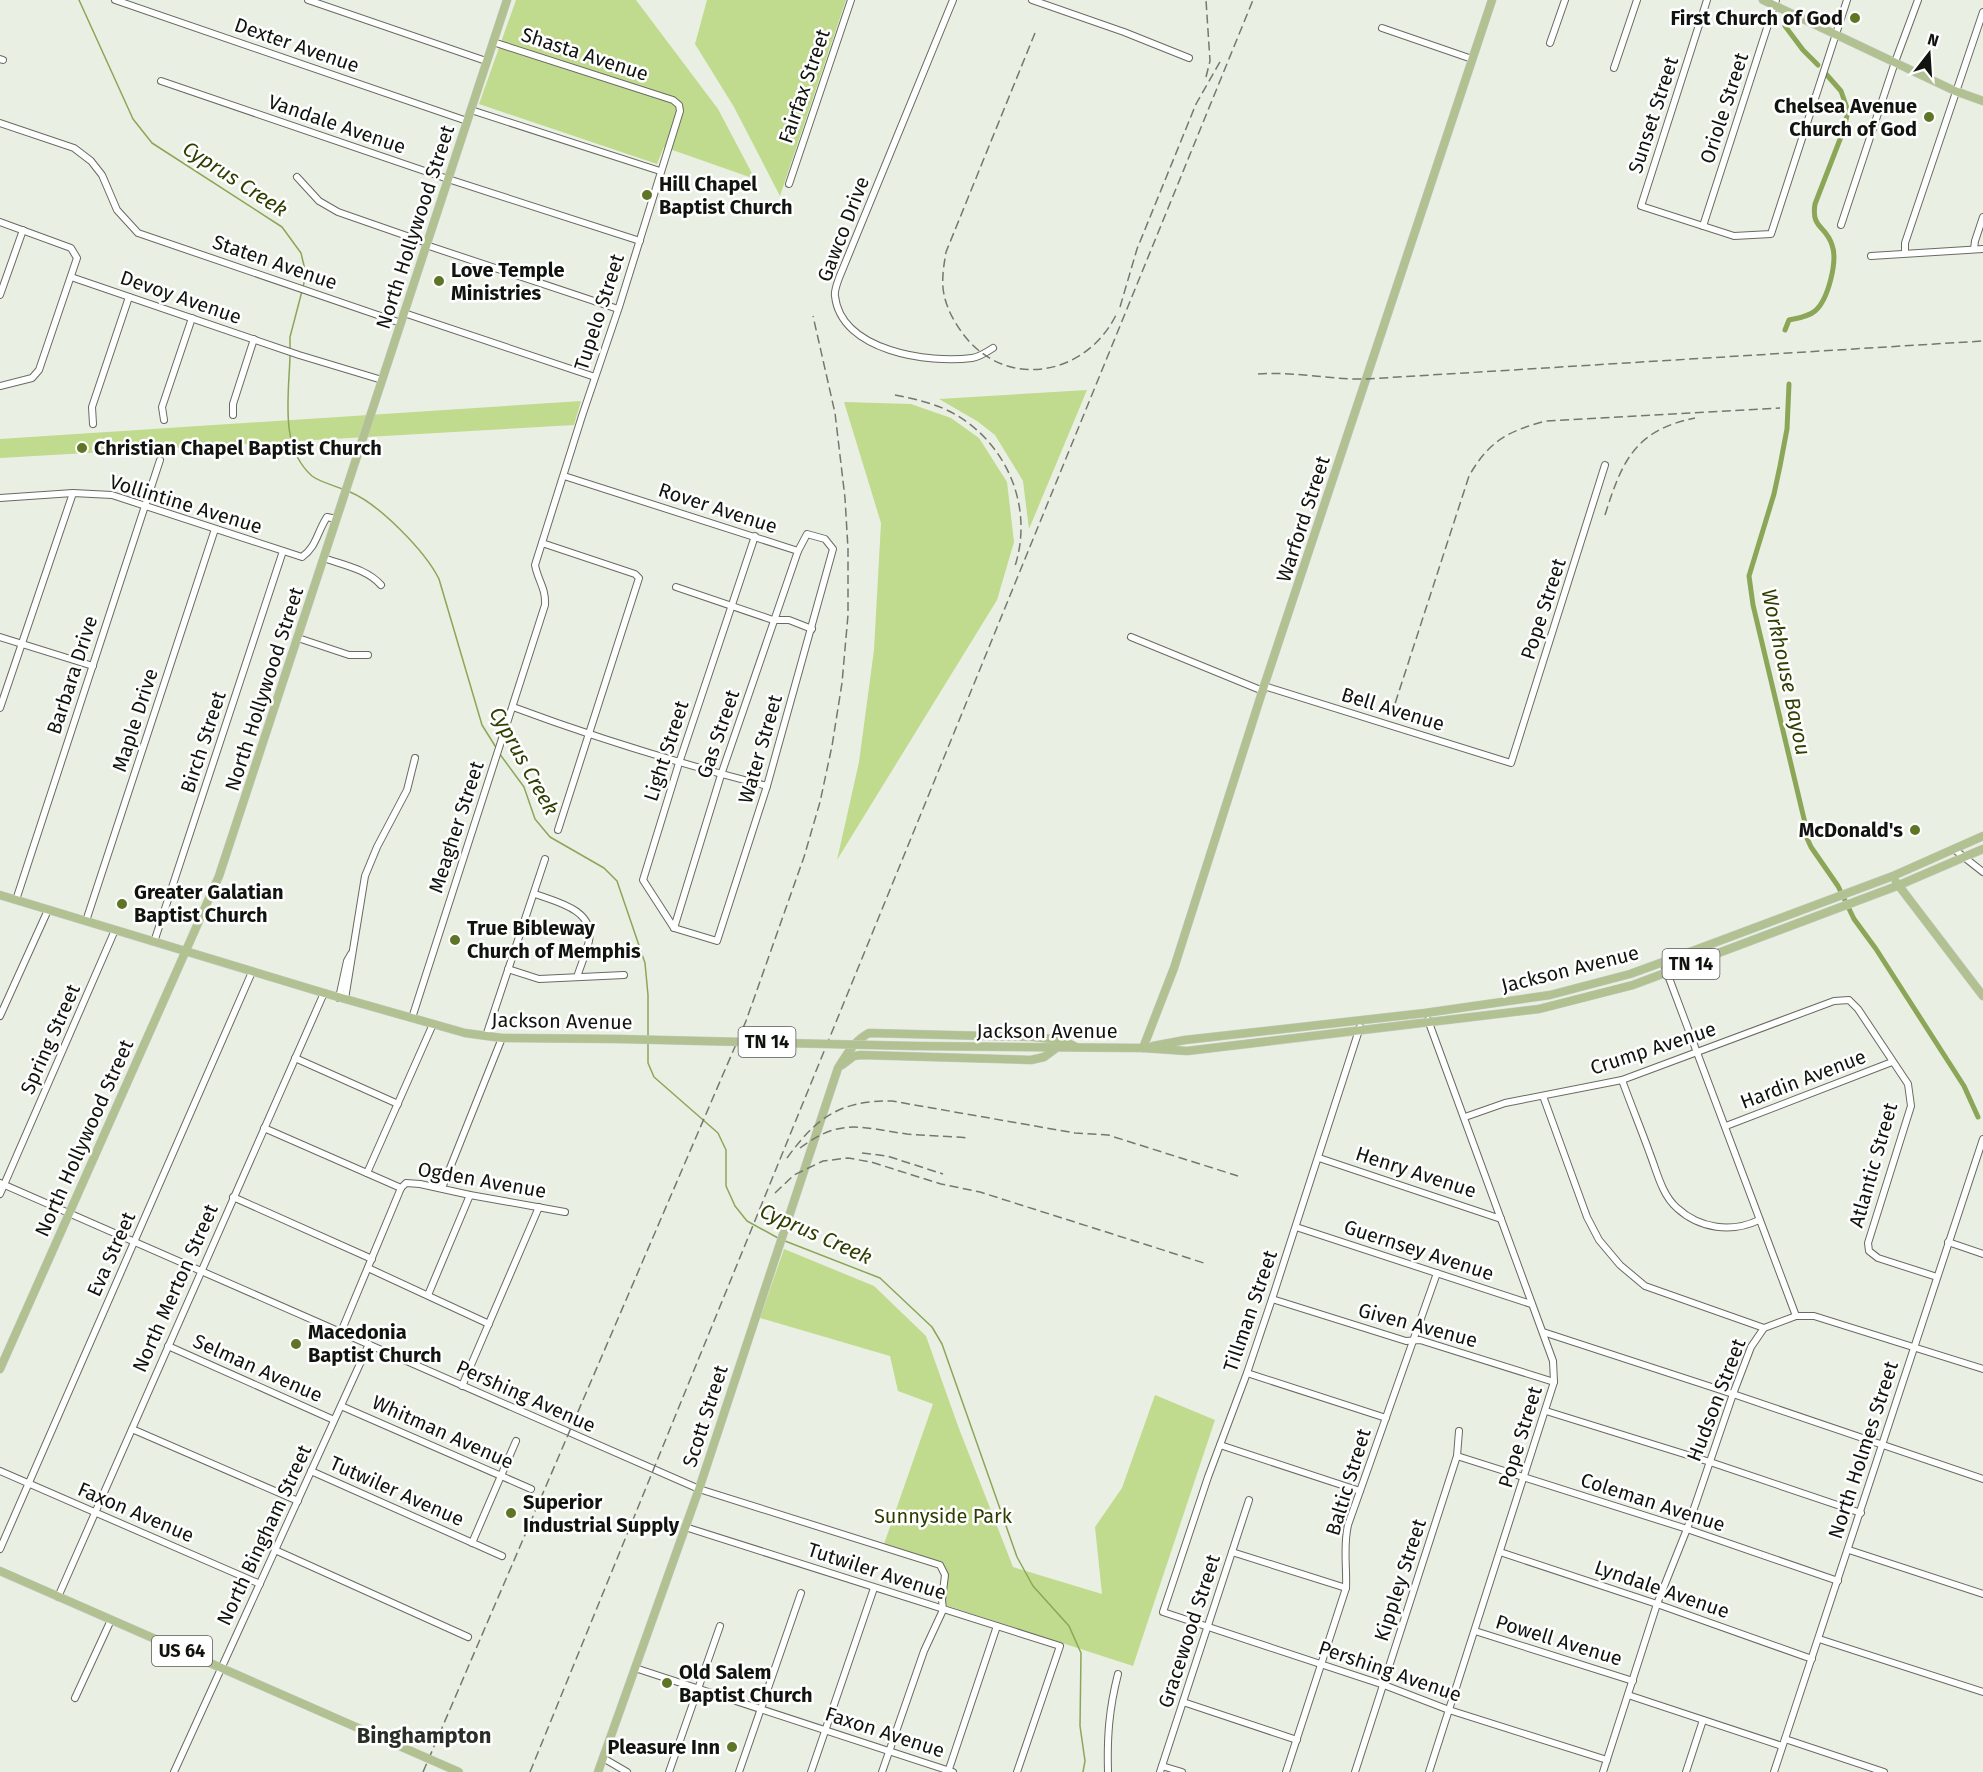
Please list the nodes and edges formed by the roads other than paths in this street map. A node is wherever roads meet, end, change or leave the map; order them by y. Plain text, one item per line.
1 (116, 0) edge
2 (308, 0) edge
3 (851, 0) edge
4 (952, 0) edge
5 (1032, 0) edge
6 (1492, 0) edge
7 (1565, 0) edge
8 (1637, 0) edge
9 (1707, 0) edge
10 (1763, 0) edge
11 (1847, 0) edge
12 (1917, 0) edge
13 (504, 1) edge
14 (1775, 3) edge
15 (1983, 12) edge
16 (1382, 28) dead end
17 (1835, 33) junction
18 (493, 42) junction
19 (1550, 43) dead end
20 (1189, 58) dead end
21 (1472, 59) junction
22 (486, 62) junction
23 (1895, 62) junction
24 (1614, 68) dead end
25 (161, 81) dead end
26 (1955, 91) junction
27 (667, 98) joint
28 (1983, 101) edge
29 (471, 110) junction
30 (467, 121) junction
31 (0, 123) edge
32 (660, 171) junction
33 (297, 177) dead end
34 (448, 179) junction
35 (789, 183) dead end
36 (1983, 217) edge
37 (0, 222) edge
38 (1841, 225) dead end
39 (1703, 226) junction
40 (23, 230) junction
41 (640, 241) junction
42 (427, 244) junction
43 (1974, 249) junction
44 (1983, 249) edge
45 (1905, 253) junction
46 (1871, 256) dead end
47 (71, 277) junction
48 (0, 295) edge
49 (129, 297) junction
50 (618, 309) junction
51 (404, 313) junction
52 (192, 318) junction
53 (401, 323) junction
54 (254, 339) junction
55 (993, 348) dead end
56 (595, 377) junction
57 (382, 380) junction
58 (0, 386) edge
59 (233, 415) dead end
60 (164, 420) dead end
61 (93, 424) dead end
62 (160, 460) dead end
63 (1605, 465) dead end
64 (564, 476) junction
65 (73, 494) junction
66 (0, 498) edge
67 (144, 505) junction
68 (336, 519) junction
69 (215, 529) junction
70 (755, 536) junction
71 (542, 543) junction
72 (283, 551) junction
73 (798, 551) junction
74 (324, 558) junction
75 (831, 564) joint
76 (381, 585) dead end
77 (676, 586) dead end
78 (732, 605) junction
79 (774, 620) junction
80 (812, 629) junction
81 (0, 637) edge
82 (1131, 637) dead end
83 (298, 638) junction
84 (22, 644) junction
85 (368, 654) dead end
86 (93, 666) junction
87 (1264, 689) junction
88 (513, 707) junction
89 (0, 708) edge
90 (588, 735) junction
91 (415, 758) dead end
92 (679, 763) junction
93 (1511, 763) joint
94 (721, 774) junction
95 (767, 786) junction
96 (558, 830) dead end
97 (1983, 836) edge
98 (1983, 849) edge
99 (1955, 850) junction
100 (1965, 858) junction
101 (545, 859) dead end
102 (1983, 872) edge
103 (1893, 876) junction
104 (1898, 886) junction
105 (535, 894) junction
106 (0, 895) edge
107 (16, 900) junction
108 (48, 910) junction
109 (87, 921) junction
110 (674, 928) junction
111 (115, 930) junction
112 (154, 942) junction
113 (185, 951) junction
114 (1663, 962) junction
115 (508, 969) junction
116 (252, 972) junction
117 (1667, 972) junction
118 (624, 975) dead end
119 (577, 977) junction
120 (324, 993) junction
121 (1983, 996) edge
122 (1537, 998) junction
123 (342, 999) junction
124 (1849, 1000) joint
125 (1539, 1009) junction
126 (1425, 1013) junction
127 (0, 1016) edge
128 (412, 1018) junction
129 (1363, 1019) junction
130 (1430, 1023) junction
131 (433, 1024) junction
132 (1359, 1031) junction
133 (1240, 1034) junction
134 (486, 1036) junction
135 (502, 1038) junction
136 (1241, 1045) junction
137 (1056, 1048) junction
138 (1079, 1048) junction
139 (1143, 1048) junction
140 (1698, 1053) junction
141 (295, 1058) junction
142 (1892, 1062) junction
143 (838, 1068) junction
144 (1622, 1080) junction
145 (1543, 1096) junction
146 (398, 1104) junction
147 (1465, 1117) junction
148 (1726, 1126) junction
149 (264, 1128) junction
150 (1983, 1141) edge
151 (1319, 1158) junction
152 (367, 1173) junction
153 (2, 1184) edge
154 (401, 1188) junction
155 (442, 1188) junction
156 (0, 1194) edge
157 (470, 1195) junction
158 (233, 1197) junction
159 (539, 1208) junction
160 (69, 1212) junction
161 (565, 1212) dead end
162 (1502, 1218) junction
163 (1759, 1220) junction
164 (1296, 1227) junction
165 (135, 1241) junction
166 (1948, 1242) junction
167 (1983, 1254) edge
168 (372, 1259) junction
169 (368, 1268) junction
170 (201, 1269) junction
171 (1437, 1273) junction
172 (1937, 1277) junction
173 (428, 1295) junction
174 (1272, 1299) junction
175 (1531, 1304) junction
176 (1796, 1316) junction
177 (489, 1324) junction
178 (1764, 1328) junction
179 (341, 1332) junction
180 (1543, 1332) junction
181 (1413, 1341) junction
182 (369, 1344) junction
183 (168, 1346) junction
184 (1914, 1347) junction
185 (0, 1369) edge
186 (1983, 1369) edge
187 (1247, 1373) junction
188 (1554, 1382) junction
189 (462, 1386) junction
190 (1733, 1394) junction
191 (341, 1406) junction
192 (1546, 1411) junction
193 (1386, 1418) junction
194 (334, 1420) junction
195 (132, 1429) junction
196 (1459, 1431) dead end
197 (516, 1440) dead end
198 (1220, 1445) junction
199 (1881, 1445) junction
200 (1457, 1456) junction
201 (1710, 1462) junction
202 (0, 1471) edge
203 (311, 1471) junction
204 (500, 1474) junction
205 (1525, 1478) junction
206 (1983, 1479) edge
207 (28, 1483) junction
208 (699, 1489) junction
209 (531, 1490) dead end
210 (1360, 1491) junction
211 (1249, 1500) dead end
212 (298, 1501) junction
213 (95, 1513) junction
214 (1861, 1513) junction
215 (685, 1527) junction
216 (1687, 1529) junction
217 (472, 1543) junction
218 (0, 1549) edge
219 (275, 1550) junction
220 (1849, 1550) junction
221 (1232, 1552) junction
222 (1500, 1552) junction
223 (502, 1556) dead end
224 (0, 1571) edge
225 (1838, 1581) junction
226 (260, 1584) junction
227 (873, 1588) junction
228 (1346, 1588) junction
229 (801, 1593) dead end
230 (1983, 1594) edge
231 (58, 1597) junction
232 (1657, 1604) junction
233 (943, 1610) junction
234 (1163, 1612) joint
235 (111, 1620) junction
236 (720, 1626) dead end
237 (998, 1626) junction
238 (1207, 1627) junction
239 (1475, 1631) junction
240 (468, 1637) dead end
241 (1819, 1639) junction
242 (1812, 1659) junction
243 (1321, 1664) junction
244 (221, 1668) junction
245 (635, 1668) junction
246 (1118, 1674) dead end
247 (1633, 1681) junction
248 (1384, 1685) junction
249 (698, 1689) junction
250 (1983, 1692) edge
251 (1628, 1695) junction
252 (75, 1698) dead end
253 (1183, 1702) junction
254 (761, 1709) junction
255 (1449, 1710) junction
256 (1703, 1720) junction
257 (825, 1730) junction
258 (1297, 1740) junction
259 (1784, 1742) junction
260 (889, 1751) junction
261 (603, 1758) junction
262 (1607, 1760) junction
263 (1161, 1769) edge
264 (174, 1772) edge
265 (459, 1772) edge
266 (598, 1772) edge
267 (627, 1772) edge
268 (669, 1772) edge
269 (739, 1772) edge
270 (811, 1772) edge
271 (882, 1772) edge
272 (950, 1772) edge
273 (1017, 1772) edge
274 (1108, 1772) edge
275 (1182, 1772) edge
276 (1286, 1772) edge
277 (1355, 1772) edge
278 (1429, 1772) edge
279 (1603, 1772) edge
280 (1686, 1772) edge
281 (1774, 1772) edge
282 (1884, 1772) edge

1 - 30 street, Dexter Avenue
2 - 22 street
3 - 35 street, Fairfax Street
4 - 55 street, Gawco Drive
5 - 20 street
6 - 21 main road, Warford Street
7 - 19 street
8 - 24 street
9 - 39 street, Sunset Street
10 - 14 main road
11 - 17 street
12 - 23 street
13 - 18 main road, North Hollywood Street
14 - 17 main road
14 - 39 street, Oriole Street
15 - 26 street
16 - 21 street
17 - 23 main road
17 - 39 street
18 - 22 main road, North Hollywood Street
18 - 27 street, Shasta Avenue
21 - 87 main road, Warford Street
22 - 29 main road, North Hollywood Street
23 - 26 main road
23 - 38 street
25 - 34 street, Vandale Avenue
26 - 28 main road
26 - 45 street
27 - 32 street, Tupelo Street
29 - 30 main road, North Hollywood Street
29 - 32 street
30 - 34 main road, North Hollywood Street
31 - 53 street, Staten Avenue
32 - 41 street, Tupelo Street
33 - 42 street
34 - 41 street, Vandale Avenue
34 - 42 main road, North Hollywood Street
36 - 43 street
37 - 40 street
40 - 47 street
40 - 48 street
41 - 50 street, Tupelo Street
42 - 50 street
42 - 51 main road, North Hollywood Street
43 - 44 street
43 - 45 street
45 - 46 street
47 - 49 street, Devoy Avenue
47 - 58 street
49 - 52 street, Devoy Avenue
49 - 61 street
50 - 56 street, Tupelo Street
51 - 53 main road, North Hollywood Street
51 - 56 street
52 - 54 street, Devoy Avenue
52 - 60 street
53 - 57 main road, North Hollywood Street
54 - 57 street, Devoy Avenue
54 - 59 street
56 - 64 street, Tupelo Street
57 - 68 main road, North Hollywood Street
62 - 67 street, Barbara Drive
63 - 93 street, Pope Street
64 - 70 street, Rover Avenue
64 - 71 street, Tupelo Street
65 - 66 street, Vollintine Avenue
65 - 67 street, Vollintine Avenue
65 - 84 street
67 - 69 street, Vollintine Avenue
67 - 86 street, Barbara Drive
68 - 72 street, Vollintine Avenue
68 - 74 main road, North Hollywood Street
69 - 72 street, Vollintine Avenue
69 - 109 street, Maple Drive
70 - 73 street, Rover Avenue
70 - 78 street, Light Street
71 - 88 street, Meagher Street
71 - 90 street
72 - 112 street, Birch Street
73 - 75 street, Rover Avenue
73 - 79 street, Gas Street
74 - 76 street
74 - 83 main road, North Hollywood Street
75 - 80 street, Water Street
77 - 78 street
78 - 79 street
78 - 92 street, Light Street
79 - 80 street
79 - 94 street, Gas Street
80 - 95 street, Water Street
81 - 84 street
82 - 87 street, Bell Avenue
83 - 85 street
83 - 113 main road, North Hollywood Street
84 - 86 street
84 - 89 street
86 - 107 street, Barbara Drive
87 - 93 street, Bell Avenue
87 - 139 main road, Warford Street
88 - 90 street
88 - 128 street, Meagher Street
90 - 92 street
90 - 96 street
91 - 123 street
92 - 94 street
92 - 110 street, Light Street
94 - 95 street
94 - 110 street, Gas Street
95 - 110 street, Water Street
97 - 99 main road, Jackson Avenue / TN 14
98 - 100 main road, Jackson Avenue / TN 14
99 - 100 street
99 - 103 main road, Jackson Avenue / TN 14
100 - 102 street
100 - 104 main road, Jackson Avenue / TN 14
101 - 105 street
103 - 104 main road
103 - 114 main road, Jackson Avenue / TN 14
104 - 117 main road, Jackson Avenue / TN 14
104 - 121 main road
105 - 115 street
105 - 119 street
106 - 107 main road, Jackson Avenue / TN 14
107 - 108 main road, Jackson Avenue / TN 14
108 - 109 main road, Jackson Avenue / TN 14
108 - 127 street
109 - 111 main road, Jackson Avenue / TN 14
111 - 112 main road, Jackson Avenue / TN 14
111 - 153 street, Spring Street
112 - 113 main road, Jackson Avenue / TN 14
113 - 116 main road, Jackson Avenue / TN 14
113 - 160 main road, North Hollywood Street
114 - 117 street
114 - 122 main road, Jackson Avenue / TN 14
115 - 119 street
115 - 134 street
116 - 120 main road, Jackson Avenue / TN 14
116 - 165 street, Eva Street
117 - 125 main road, Jackson Avenue / TN 14
117 - 140 street
118 - 119 street
120 - 123 main road, Jackson Avenue / TN 14
120 - 141 street, North Merton Street
122 - 125 street
122 - 126 main road, Jackson Avenue / TN 14
123 - 128 main road, Jackson Avenue / TN 14
124 - 140 street, Crump Avenue
124 - 142 street, Atlantic Street
125 - 130 main road, Jackson Avenue / TN 14
126 - 129 main road, Jackson Avenue / TN 14
126 - 130 street, Pope Street
128 - 131 main road, Jackson Avenue / TN 14
129 - 132 street, Tillman Street
129 - 133 main road, Jackson Avenue / TN 14
130 - 132 main road, Jackson Avenue / TN 14
130 - 147 street, Pope Street
131 - 134 main road, Jackson Avenue / TN 14
131 - 146 street
132 - 136 main road, Jackson Avenue / TN 14
132 - 151 street, Tillman Street
133 - 136 street
133 - 139 main road, Jackson Avenue / TN 14
134 - 135 main road, Jackson Avenue / TN 14
135 - 137 main road, Jackson Avenue / TN 14, bridge
135 - 155 street
136 - 139 main road, Jackson Avenue / TN 14
137 - 138 main road, Jackson Avenue / TN 14
137 - 143 main road
138 - 139 main road, Jackson Avenue / TN 14
138 - 143 main road, Scott Street
140 - 144 street, Crump Avenue
140 - 148 street
141 - 146 street
141 - 149 street, North Merton Street
142 - 148 street, Hardin Avenue
142 - 172 street, Atlantic Street
143 - 208 main road, Scott Street
144 - 145 street, Crump Avenue
144 - 163 street
145 - 147 street, Crump Avenue
145 - 178 street
146 - 152 street
147 - 162 street, Pope Street
148 - 163 street
149 - 152 street, Ogden Avenue
149 - 158 street, North Merton Street
150 - 166 street, North Holmes Street
151 - 162 street, Henry Avenue
151 - 164 street, Tillman Street
152 - 154 street, Ogden Avenue
153 - 156 street, Spring Street
153 - 160 street, Pershing Avenue
154 - 155 street, Ogden Avenue
154 - 168 street
155 - 157 street, Ogden Avenue
157 - 159 street, Ogden Avenue
157 - 173 street
158 - 168 street
158 - 170 street, North Merton Street
159 - 161 street, Ogden Avenue
159 - 177 street
160 - 165 street, Pershing Avenue
160 - 185 main road, North Hollywood Street
162 - 175 street, Pope Street
163 - 176 street
164 - 171 street, Guernsey Avenue
164 - 174 street, Tillman Street
165 - 170 street, Pershing Avenue
165 - 207 street, Eva Street
166 - 167 street
166 - 172 street, North Holmes Street
168 - 169 street
169 - 173 street
169 - 179 street
170 - 179 street, Pershing Avenue
170 - 183 street, North Merton Street
171 - 175 street, Guernsey Avenue
171 - 181 street, Baltic Street
172 - 184 street, North Holmes Street
173 - 177 street
174 - 181 street, Given Avenue
174 - 187 street, Tillman Street
175 - 180 street, Pope Street
176 - 178 street, Hudson Street
176 - 184 street
177 - 189 street
178 - 190 street, Hudson Street
179 - 182 street, Pershing Avenue
180 - 188 street, Pope Street
180 - 190 street
181 - 188 street, Given Avenue
181 - 193 street, Baltic Street
182 - 189 street, Pershing Avenue
182 - 191 street, North Bingham Street
183 - 194 street, Selman Avenue
183 - 195 street, North Merton Street
184 - 186 street
184 - 199 street, North Holmes Street
187 - 193 street
187 - 198 street, Tillman Street
188 - 192 street, Pope Street
189 - 208 street, Pershing Avenue
190 - 199 street
190 - 201 street, Hudson Street
191 - 194 street, North Bingham Street
191 - 204 street, Whitman Avenue
192 - 201 street
192 - 205 street, Pope Street
193 - 210 street, Baltic Street
194 - 203 street, North Bingham Street
195 - 212 street
195 - 213 street, North Merton Street
196 - 200 street, Kippley Street
197 - 204 street
198 - 210 street
198 - 234 street, Tillman Street
199 - 206 street
199 - 214 street, North Holmes Street
200 - 205 street, Coleman Avenue
200 - 248 street, Kippley Street
201 - 214 street
201 - 216 street, Hudson Street
202 - 207 street, Faxon Avenue
203 - 212 street, North Bingham Street
203 - 217 street, Tutwiler Avenue
204 - 209 street, Whitman Avenue
204 - 217 street
205 - 216 street, Coleman Avenue
205 - 222 street, Pope Street
207 - 213 street, Faxon Avenue
207 - 218 street, Eva Street
208 - 215 main road, Scott Street
208 - 233 street, Pershing Avenue
210 - 228 street, Baltic Street
211 - 221 street, Gracewood Street
212 - 219 street, North Bingham Street
213 - 226 street, Faxon Avenue
213 - 231 street, North Merton Street
214 - 220 street, North Holmes Street
215 - 227 street, Tutwiler Avenue
215 - 245 main road, Scott Street
216 - 225 street, Coleman Avenue
216 - 232 street, Hudson Street
217 - 223 street, Tutwiler Avenue
219 - 226 street, North Bingham Street
219 - 240 street
220 - 225 street, North Holmes Street
220 - 230 street
221 - 228 street
221 - 238 street, Gracewood Street
222 - 232 street, Lyndale Avenue
222 - 239 street, Pope Street
224 - 231 main road, US 64
225 - 241 street, North Holmes Street
226 - 244 street, North Bingham Street
227 - 233 street, Tutwiler Avenue
227 - 257 street
228 - 243 street, Baltic Street
229 - 254 street
231 - 235 main road, US 64
232 - 242 street, Lyndale Avenue
232 - 247 street, Hudson Street
233 - 237 street, Tutwiler Avenue
233 - 260 street
234 - 238 street, Pershing Avenue
235 - 244 main road, US 64
235 - 252 street
236 - 249 street
237 - 272 street
237 - 273 street, Tutwiler Avenue
238 - 243 street, Pershing Avenue
238 - 253 street, Gracewood Street
239 - 247 street, Powell Avenue
239 - 255 street, Pope Street
241 - 242 street, North Holmes Street
241 - 250 street
242 - 259 street, North Holmes Street
243 - 248 street, Pershing Avenue
243 - 258 street, Baltic Street
244 - 264 street, North Bingham Street
244 - 265 main road, US 64, bridge
245 - 249 street, Faxon Avenue
245 - 261 main road, Scott Street
246 - 274 street
247 - 251 street, Hudson Street
248 - 255 street, Pershing Avenue
248 - 277 street, Kippley Street
249 - 254 street, Faxon Avenue
249 - 268 street
251 - 256 street, Powell Avenue
251 - 262 street, Hudson Street
253 - 258 street
253 - 263 street, Gracewood Street
254 - 257 street, Faxon Avenue
254 - 269 street
255 - 262 street, Pershing Avenue
255 - 278 street, Pope Street
256 - 259 street, Powell Avenue
256 - 280 street
257 - 260 street, Faxon Avenue
257 - 270 street
258 - 276 street, Baltic Street
259 - 281 street, North Holmes Street
259 - 282 street, Powell Avenue
260 - 271 street
260 - 272 street, Faxon Avenue
261 - 266 main road, Scott Street
261 - 267 street
262 - 279 street, Hudson Street
263 - 275 street

